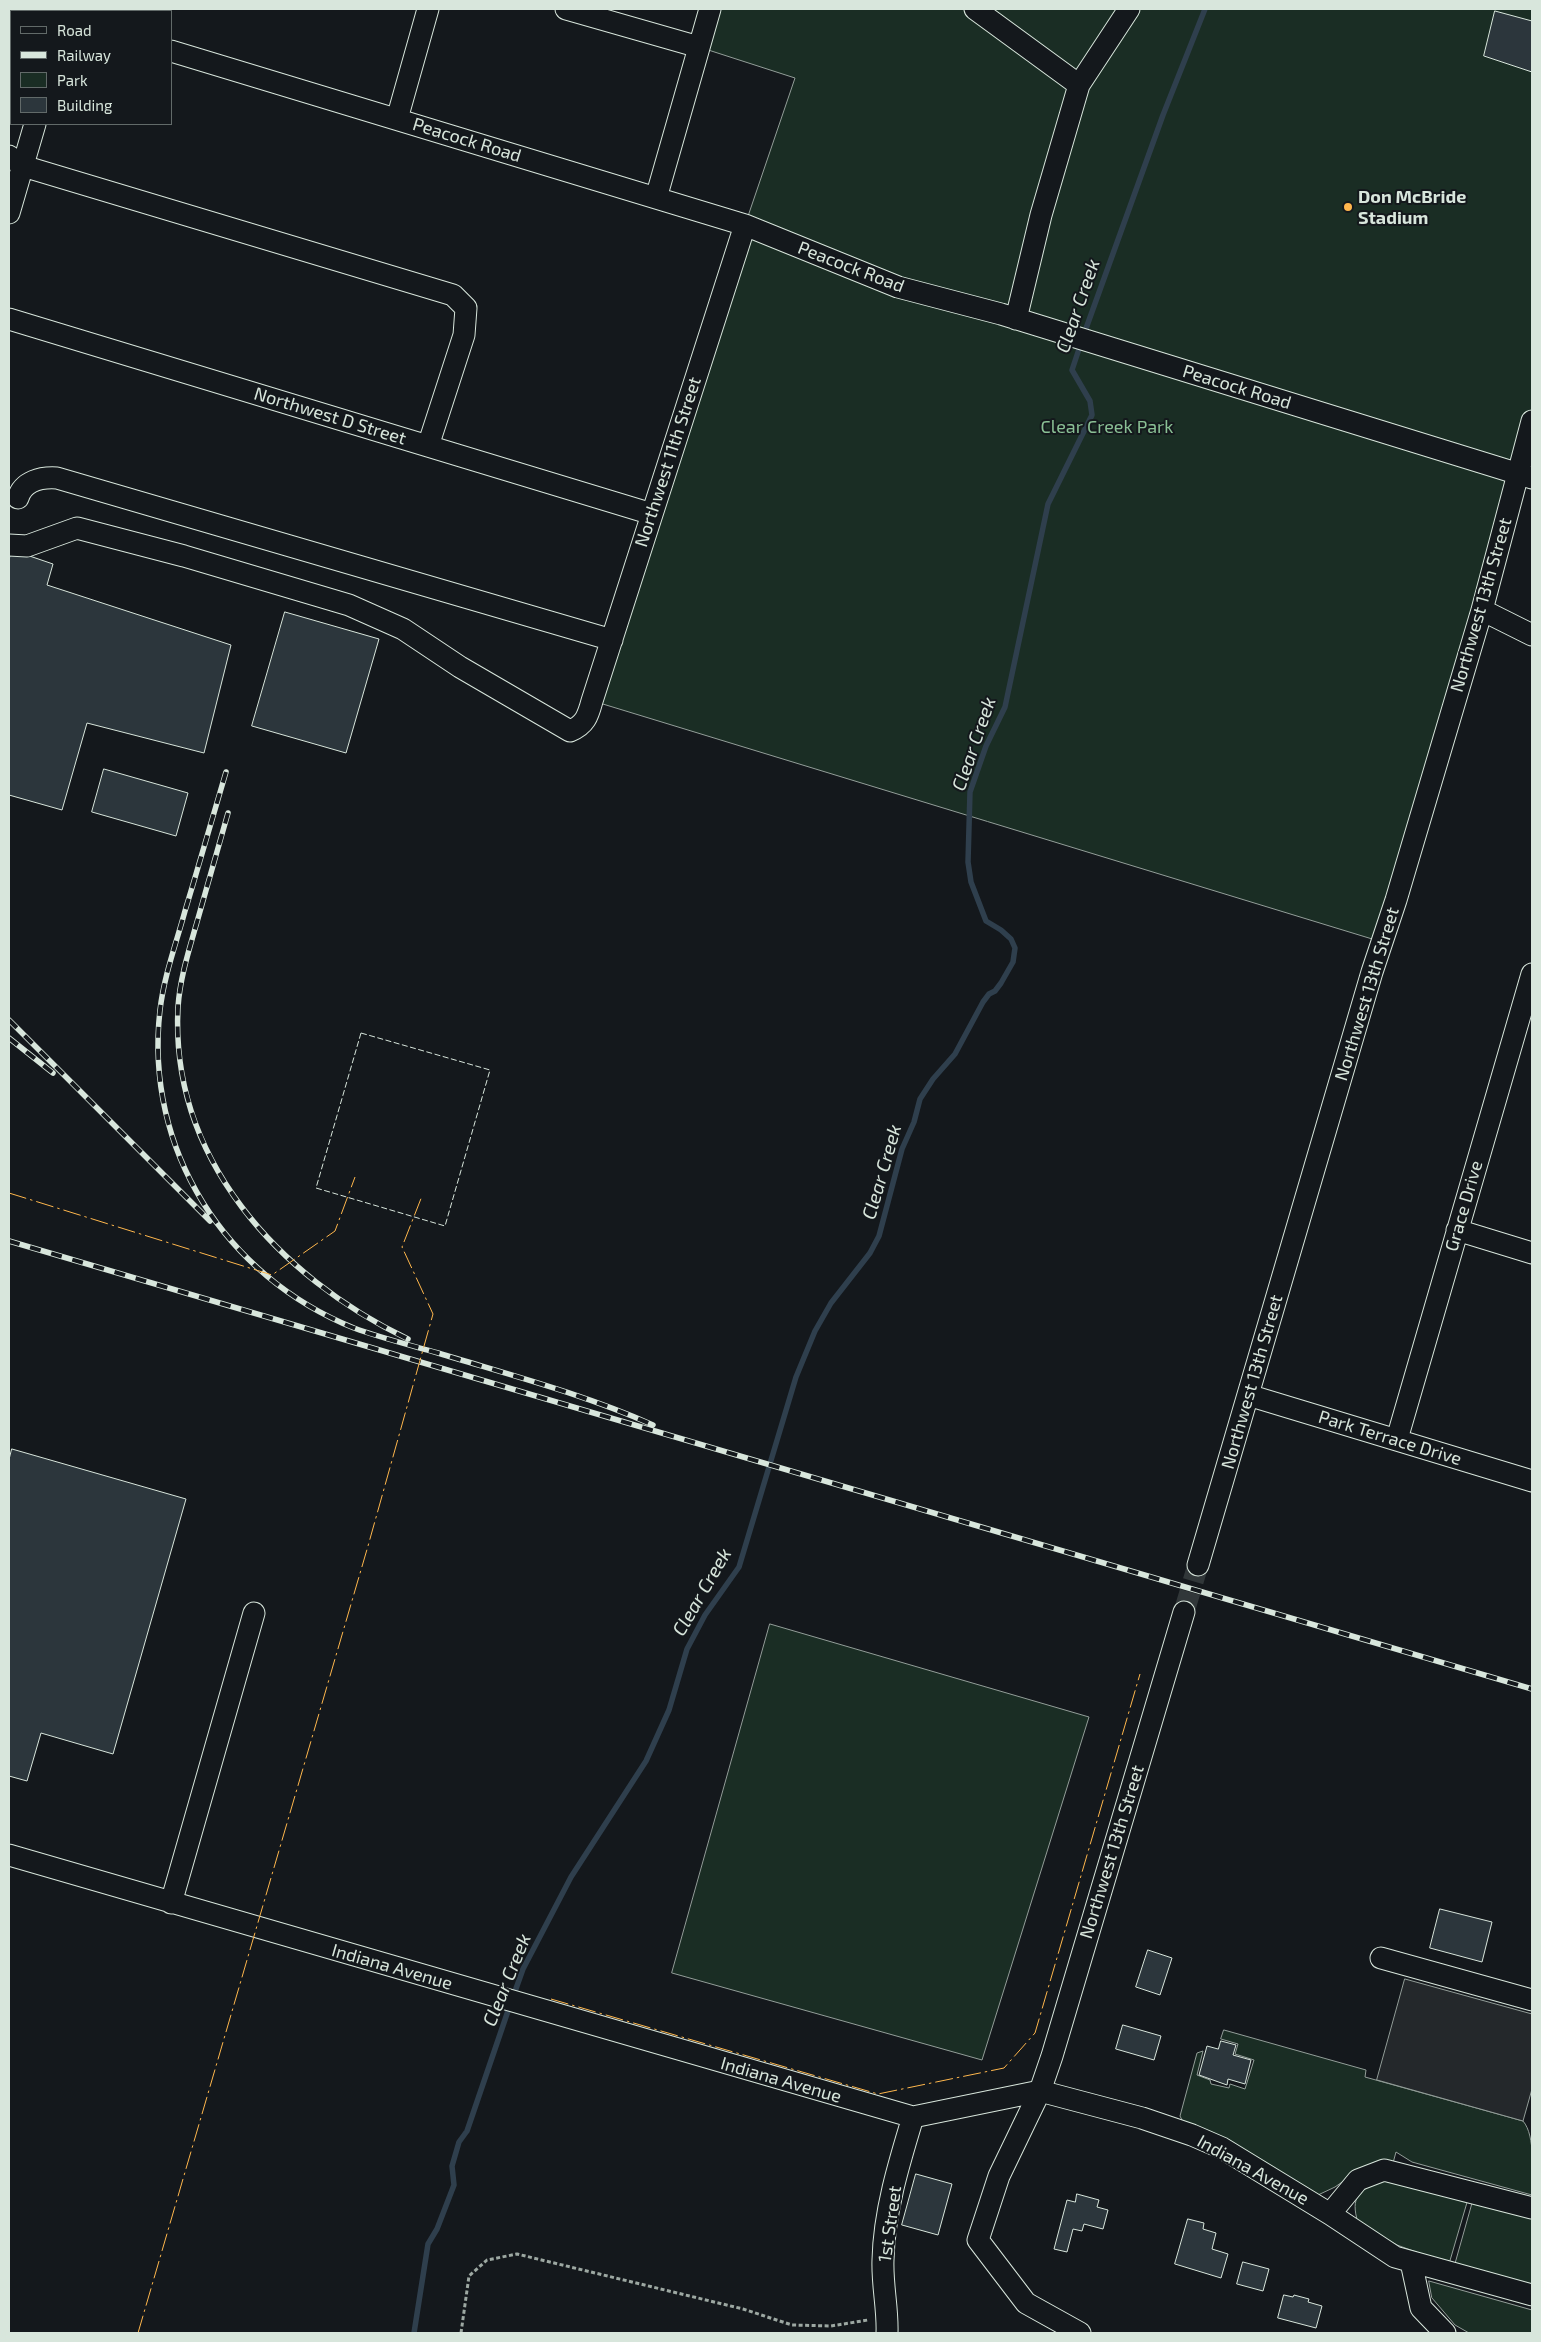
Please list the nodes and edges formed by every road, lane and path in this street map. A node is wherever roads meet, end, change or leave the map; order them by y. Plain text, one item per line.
1 (428, 9) edge
2 (566, 9) edge
3 (710, 9) edge
4 (975, 9) edge
5 (1129, 9) edge
6 (698, 47) junction
7 (172, 51) edge
8 (1080, 85) junction
9 (397, 119) junction
10 (34, 125) edge
11 (16, 161) edge
12 (656, 198) junction
13 (9, 213) edge
14 (745, 224) junction
15 (9, 319) edge
16 (1022, 321) junction
17 (1532, 421) edge
18 (428, 446) junction
19 (1525, 476) edge
20 (19, 498) edge
21 (652, 514) junction
22 (18, 545) edge
23 (1482, 610) junction
24 (1532, 634) edge
25 (612, 640) junction
26 (1532, 974) edge
27 (1457, 1230) junction
28 (1532, 1253) edge
29 (1248, 1395) junction
30 (1397, 1439) junction
31 (1532, 1481) edge
32 (1198, 1565) tunnel mouth
33 (1184, 1612) tunnel mouth
34 (254, 1613) dead end
35 (9, 1855) edge
36 (171, 1903) junction
37 (1381, 1958) dead end
38 (1532, 2000) edge
39 (1040, 2091) junction
40 (912, 2117) junction
41 (1532, 2208) edge
42 (1330, 2214) junction
43 (1411, 2262) junction
44 (1532, 2296) edge
45 (888, 2325) edge
46 (461, 2333) edge
47 (1080, 2333) edge
48 (1445, 2333) edge

1 - 9 street
2 - 6 street
3 - 6 street
4 - 8 street
5 - 8 street
6 - 12 street
7 - 9 street, Peacock Road
8 - 16 street
9 - 12 street, Peacock Road
10 - 11 street
11 - 13 street
11 - 18 street
12 - 14 street, Peacock Road
14 - 16 street, Peacock Road
14 - 21 street, Northwest 11th Street
15 - 18 street, Northwest D Street
16 - 19 street, Peacock Road
17 - 19 street, Northwest 13th Street
18 - 21 street, Northwest D Street
19 - 23 street, Northwest 13th Street
20 - 25 street
21 - 25 street, Northwest 11th Street
22 - 25 street, Northwest 11th Street
23 - 24 street
23 - 29 street, Northwest 13th Street
26 - 27 street, Grace Drive
27 - 28 street
27 - 30 street, Grace Drive
29 - 30 street, Park Terrace Drive
29 - 32 street, Northwest 13th Street
30 - 31 street, Park Terrace Drive
33 - 39 street, Northwest 13th Street
34 - 36 street
35 - 36 street, Indiana Avenue
36 - 40 street, Indiana Avenue
37 - 38 street
39 - 40 street, Indiana Avenue
39 - 42 street, Indiana Avenue
39 - 47 street, Northwest 13th Street
40 - 45 street, 1st Street
41 - 42 street
42 - 43 street, Indiana Avenue
43 - 44 street, Indiana Avenue
43 - 48 street
45 - 46 path

